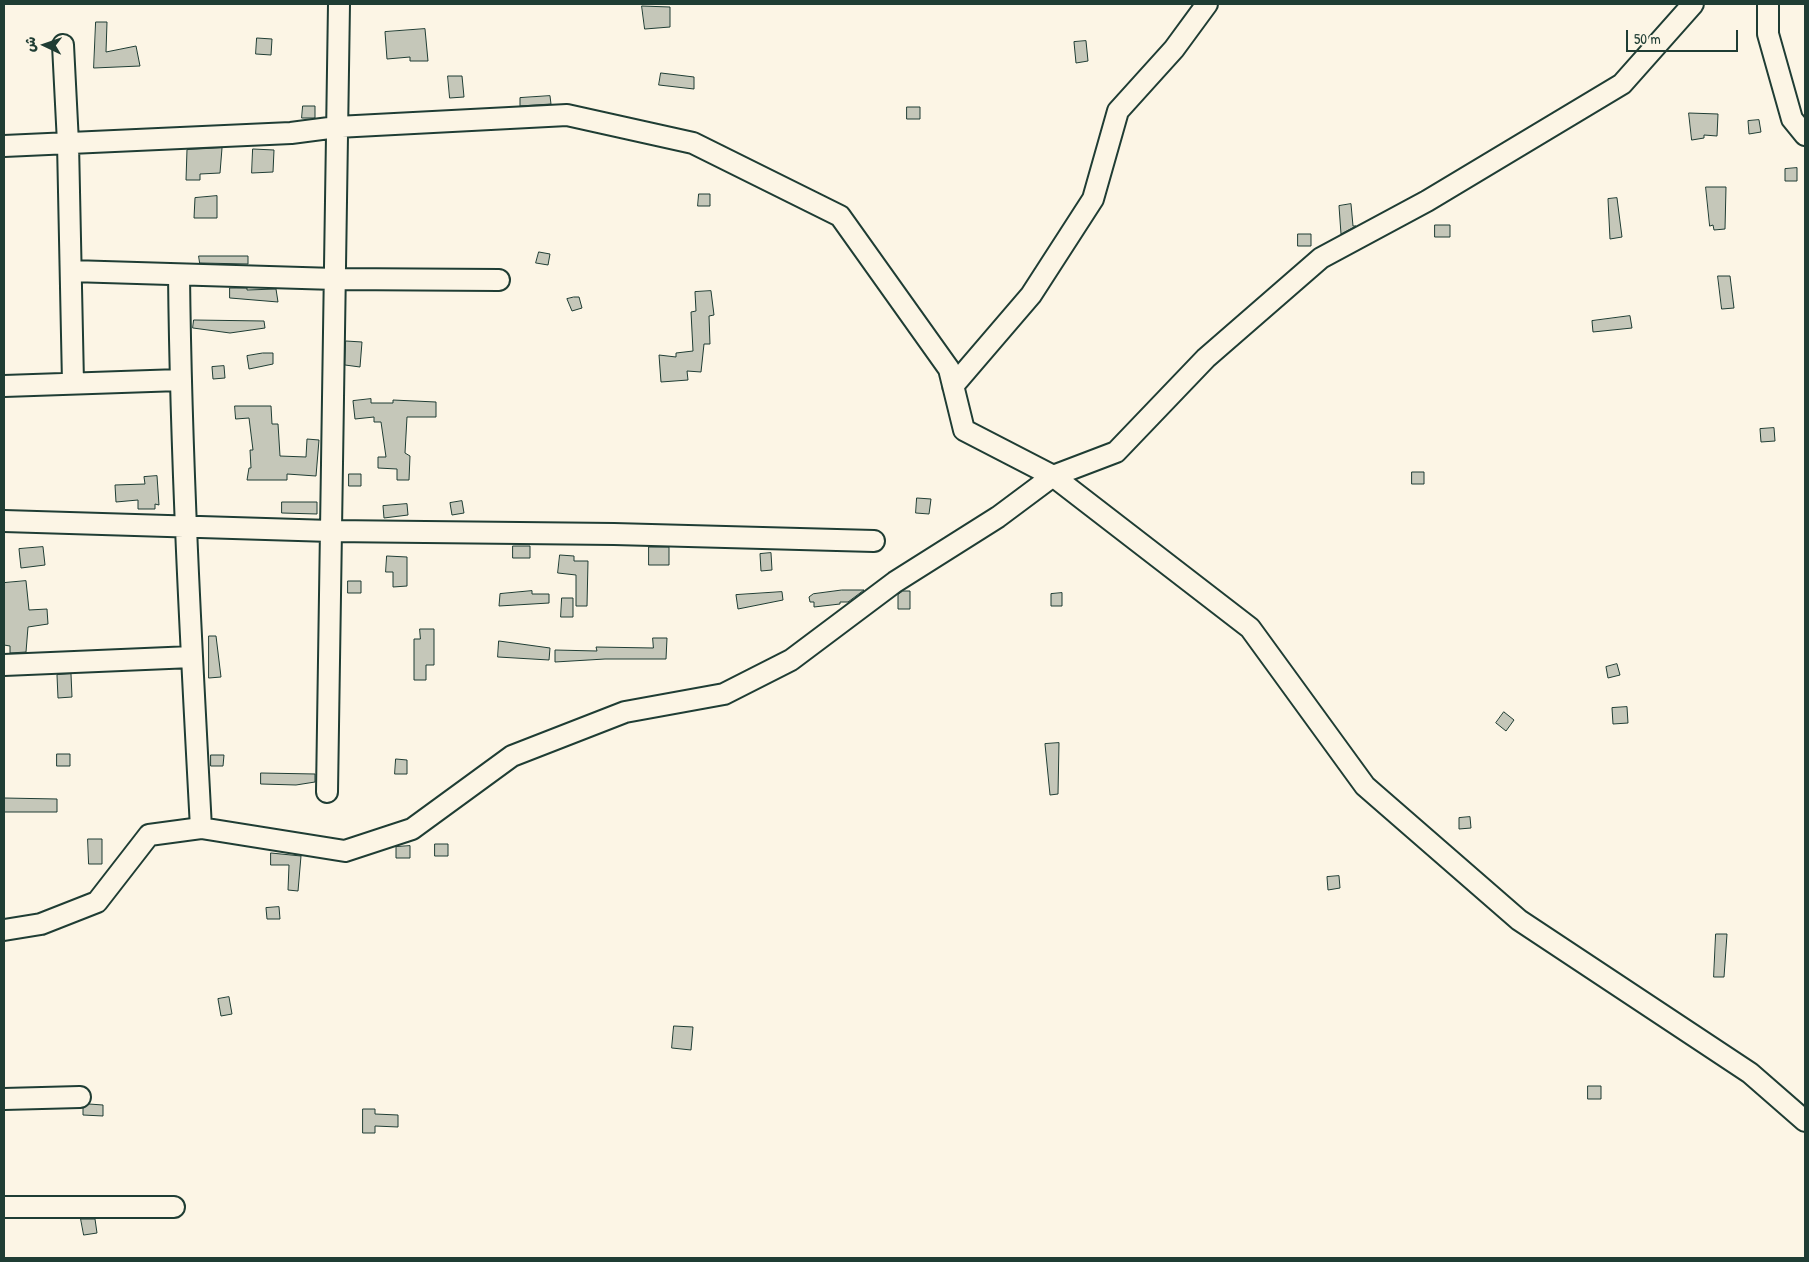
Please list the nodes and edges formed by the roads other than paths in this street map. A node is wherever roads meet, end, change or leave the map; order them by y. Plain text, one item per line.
1 (339, 4) edge
2 (1207, 4) edge
3 (1693, 4) edge
4 (1768, 4) edge
5 (63, 45) dead end
6 (337, 126) junction
7 (1805, 135) edge
8 (68, 144) junction
9 (4, 146) edge
10 (71, 271) junction
11 (180, 274) junction
12 (335, 279) junction
13 (499, 280) dead end
14 (180, 380) junction
15 (73, 383) junction
16 (4, 386) edge
17 (953, 386) junction
18 (1053, 476) junction
19 (4, 521) edge
20 (186, 527) junction
21 (331, 531) junction
22 (874, 541) dead end
23 (192, 657) junction
24 (4, 665) edge
25 (327, 792) dead end
26 (201, 828) junction
27 (4, 930) edge
28 (80, 1097) dead end
29 (4, 1099) edge
30 (1805, 1121) edge
31 (4, 1207) edge
32 (174, 1207) dead end

1 - 6 street
2 - 17 street
3 - 18 street
4 - 7 street
5 - 8 street
6 - 8 street
6 - 12 street
6 - 17 street
8 - 9 street
8 - 10 street
10 - 11 street
10 - 15 street
11 - 12 street
11 - 14 street
12 - 13 street
12 - 21 street
14 - 15 street
14 - 20 street
15 - 16 street
17 - 18 street
18 - 26 street
18 - 30 street
19 - 20 street
20 - 21 street
20 - 23 street
21 - 22 street
21 - 25 street
23 - 24 street
23 - 26 street
26 - 27 street
28 - 29 street
31 - 32 street

